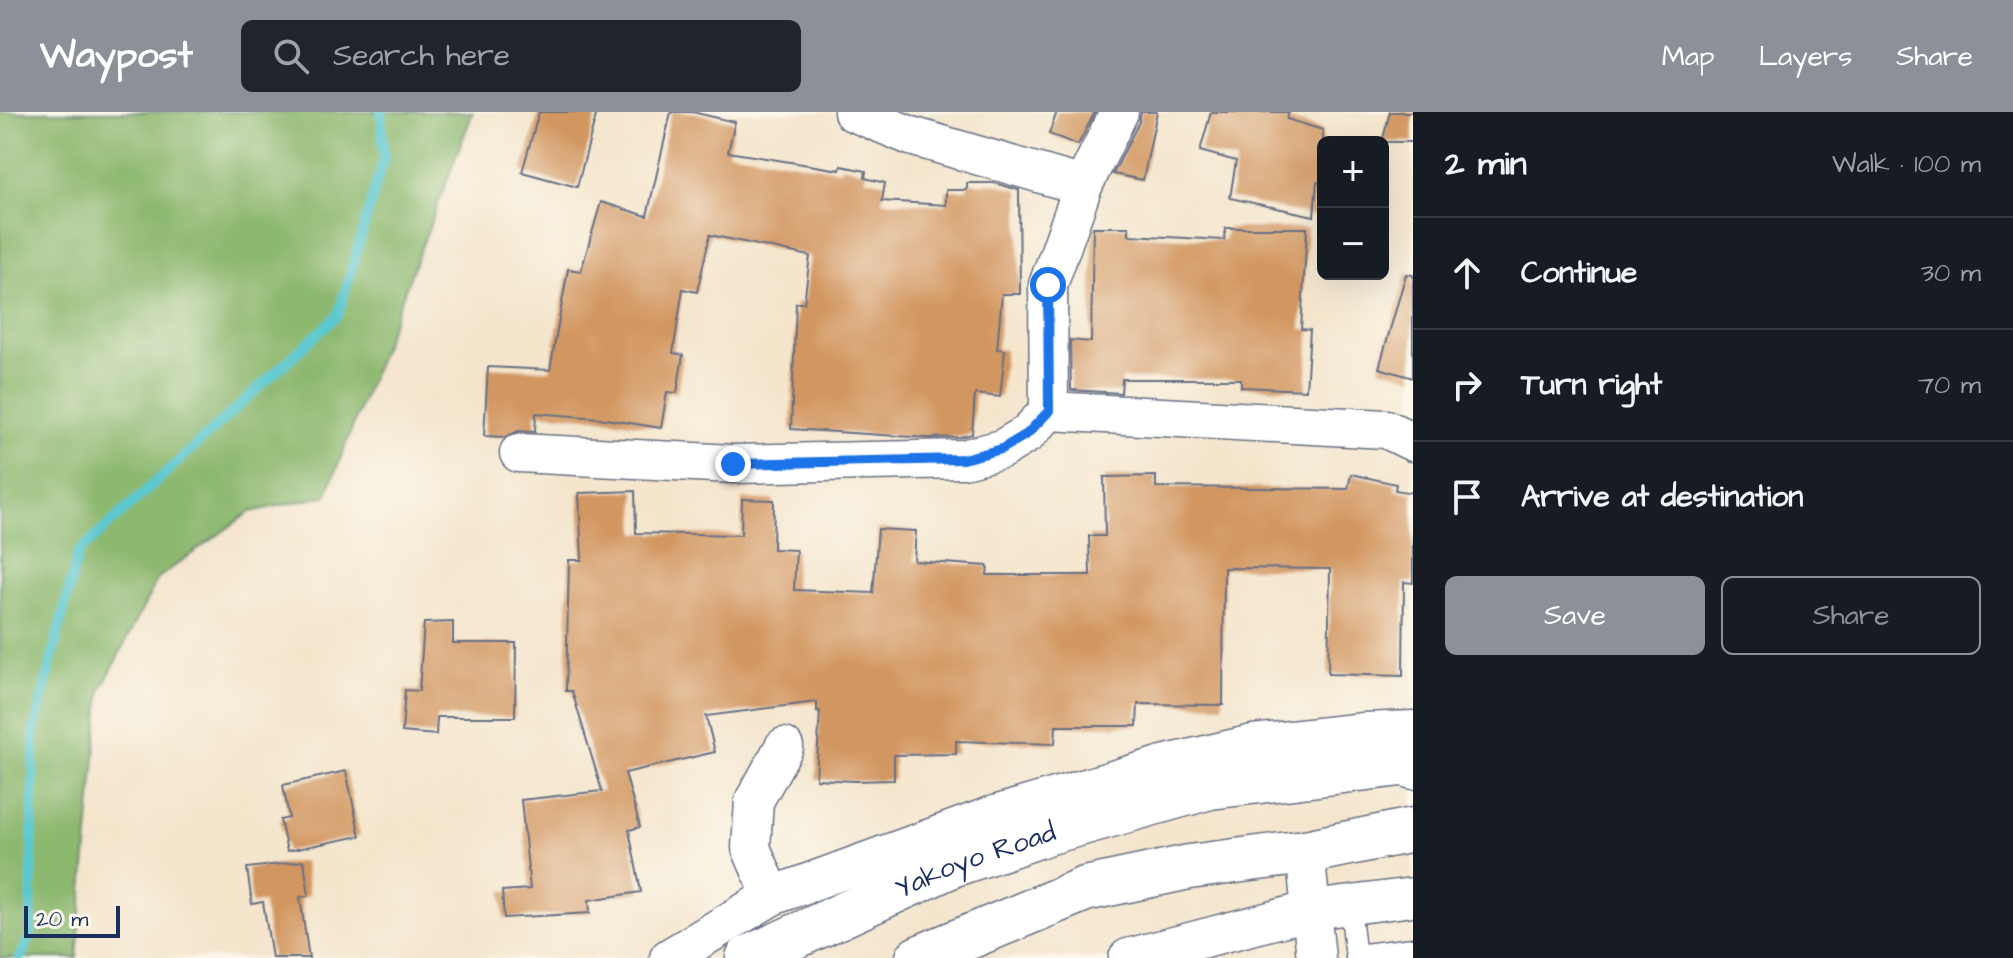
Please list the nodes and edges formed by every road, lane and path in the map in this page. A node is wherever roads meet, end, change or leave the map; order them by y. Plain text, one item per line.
1 (853, 112) edge
2 (1119, 112) edge
3 (1083, 186) junction
4 (1049, 411) junction
5 (1413, 442) edge
6 (519, 453) dead end
7 (1413, 730) edge
8 (784, 747) dead end
9 (1413, 767) edge
10 (1413, 830) edge
11 (1305, 852) junction
12 (772, 896) junction
13 (1413, 897) edge
14 (1350, 907) junction
15 (1312, 910) junction
16 (1413, 948) edge
17 (1356, 956) edge
18 (669, 958) edge
19 (748, 958) edge
20 (918, 958) edge
21 (1128, 958) edge
22 (1316, 958) edge

1 - 3 street
2 - 3 street
3 - 4 street
4 - 5 street
4 - 6 street
7 - 12 street
8 - 12 street
9 - 19 main road, Yakoyo Road
10 - 11 main road
11 - 15 street
11 - 20 main road
12 - 18 street
13 - 14 street
14 - 15 street
14 - 17 lane
15 - 21 street
15 - 22 street
16 - 17 lane

